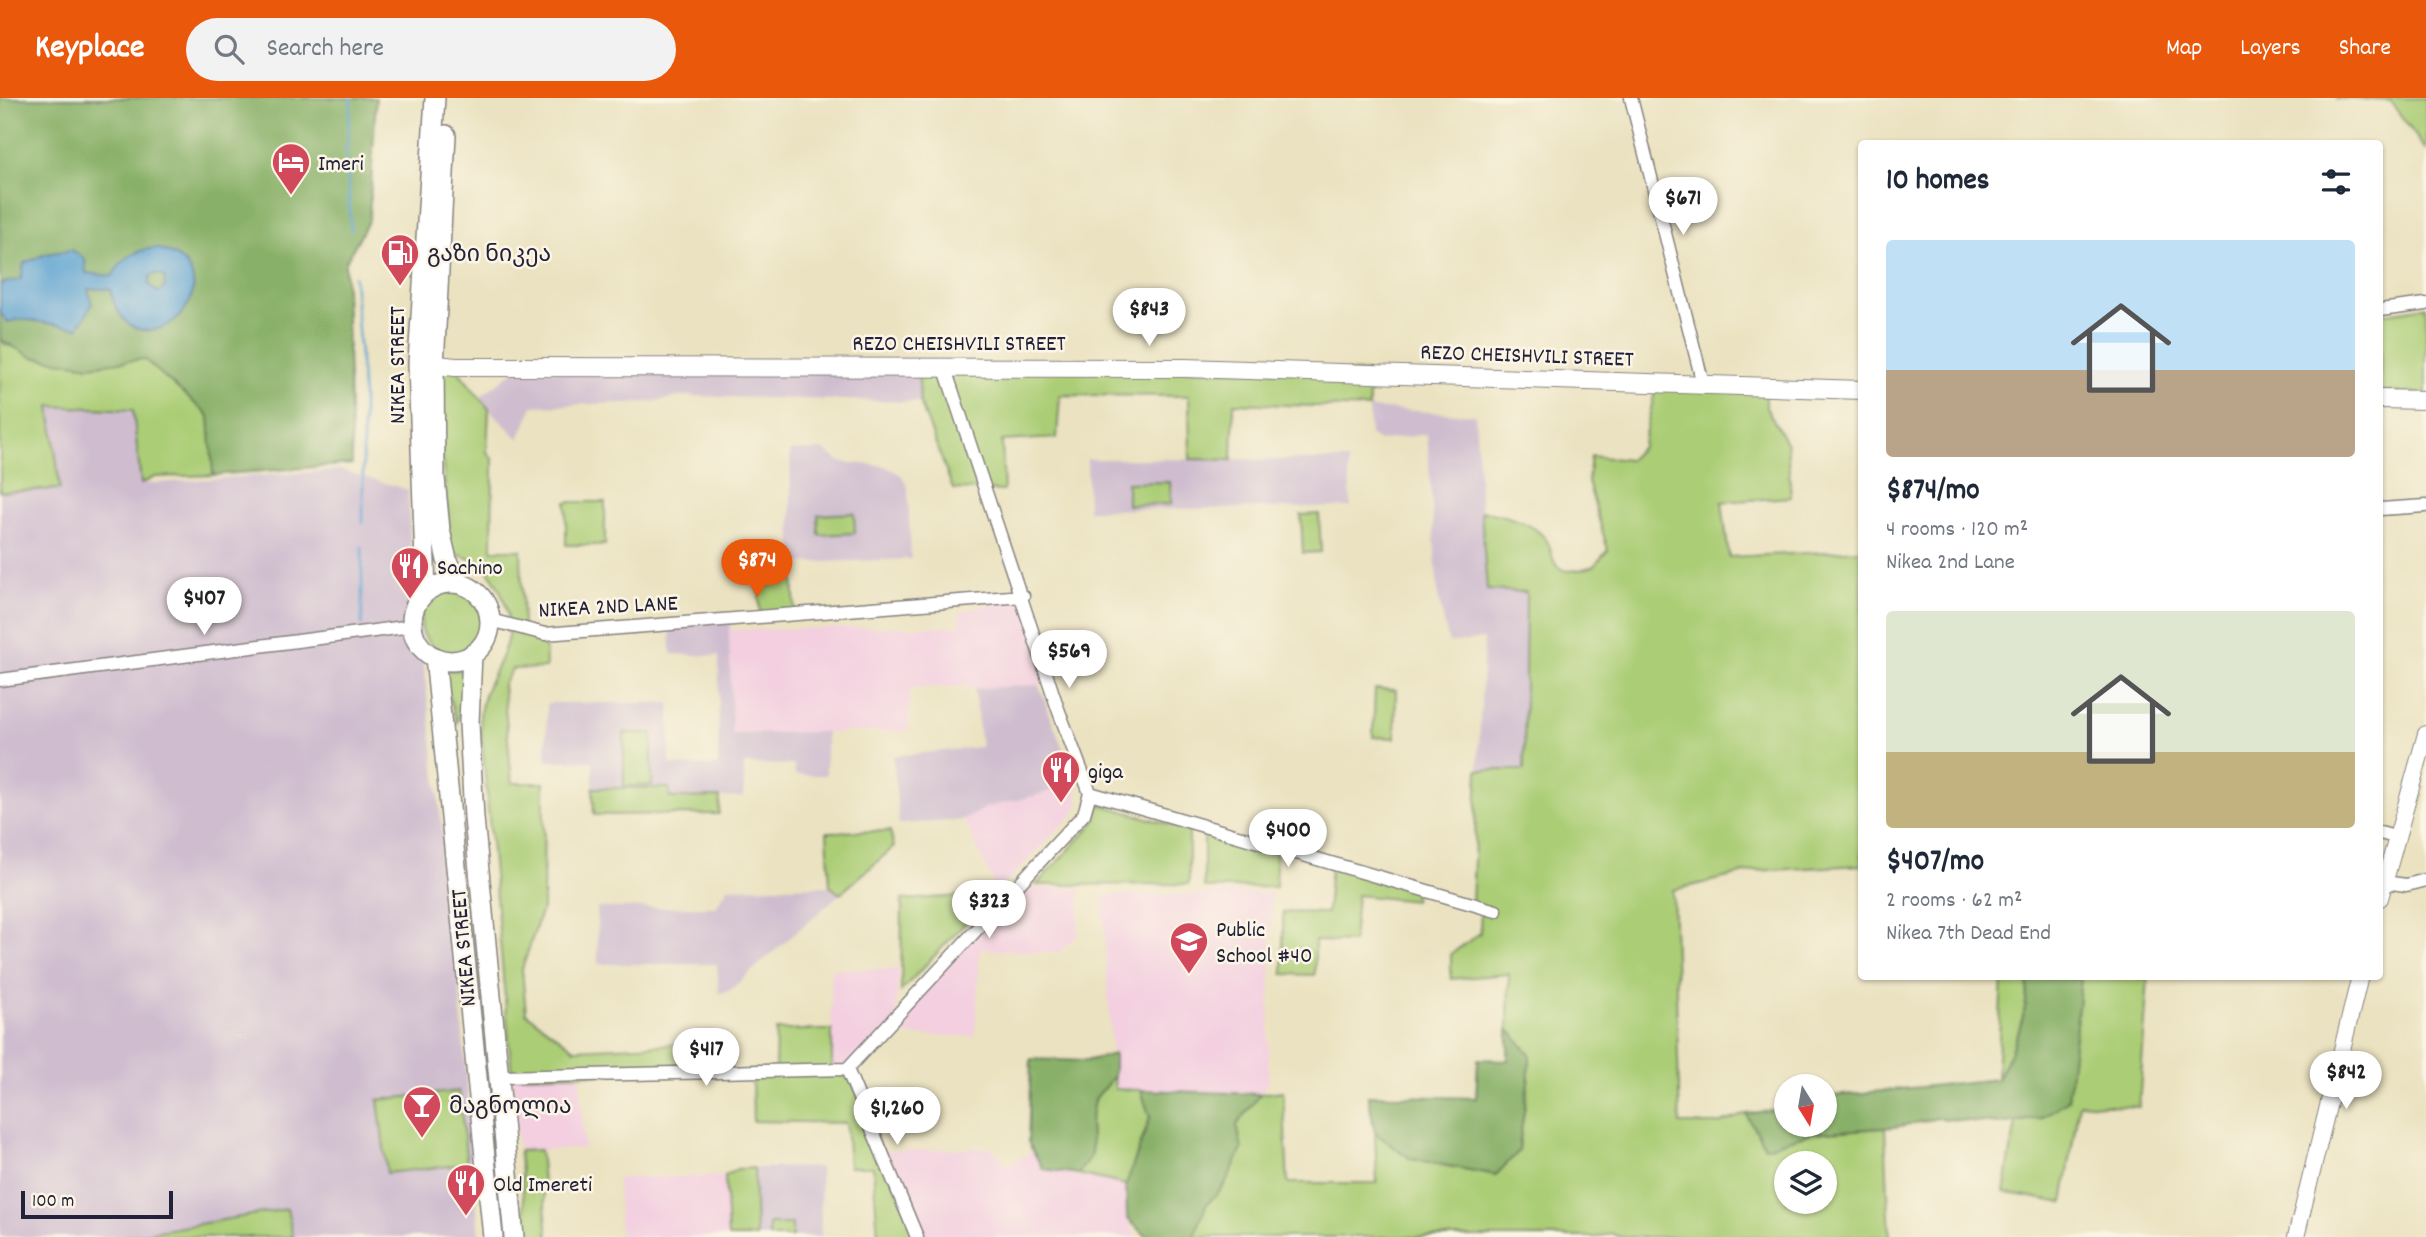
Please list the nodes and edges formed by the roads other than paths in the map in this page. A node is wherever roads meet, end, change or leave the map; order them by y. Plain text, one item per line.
1 (435, 98) edge
2 (448, 98) edge
3 (1631, 98) edge
4 (2426, 304) edge
5 (2383, 310) edge
6 (426, 364) junction
7 (944, 366) junction
8 (1703, 384) junction
9 (1858, 390) edge
10 (2383, 399) edge
11 (2426, 400) edge
12 (2426, 506) edge
13 (2383, 509) edge
14 (461, 584) junction
15 (426, 591) junction
16 (1023, 596) junction
17 (490, 620) junction
18 (412, 626) junction
19 (472, 653) junction
20 (435, 657) junction
21 (0, 680) edge
22 (2426, 734) edge
23 (1090, 793) junction
24 (2388, 835) edge
25 (2426, 880) edge
26 (2383, 881) edge
27 (2383, 890) edge
28 (1496, 911) dead end
29 (2359, 980) edge
30 (847, 1069) junction
31 (499, 1077) junction
32 (493, 1237) edge
33 (514, 1237) edge
34 (917, 1237) edge
35 (2296, 1237) edge

1 - 6 main road, NIKEA STREET
2 - 6 main road, NIKEA STREET
3 - 8 street
4 - 5 street
6 - 7 main road, REZO CHEISHVILI STREET
6 - 14 main road, NIKEA STREET
6 - 15 main road, NIKEA STREET
7 - 8 main road, REZO CHEISHVILI STREET
7 - 16 street
8 - 9 main road, REZO CHEISHVILI STREET
10 - 11 main road
12 - 13 street
14 - 15 main road
14 - 17 main road, NIKEA STREET
15 - 18 main road, NIKEA STREET
16 - 17 street, NIKEA 2ND LANE
16 - 23 street
17 - 19 main road, NIKEA STREET
18 - 20 main road
18 - 21 street
19 - 20 main road
19 - 31 main road, NIKEA STREET
20 - 32 main road, NIKEA STREET
22 - 24 street
23 - 28 street
23 - 30 street
24 - 26 street
25 - 27 street
29 - 35 street
30 - 31 street
30 - 34 street
31 - 33 main road, NIKEA STREET

